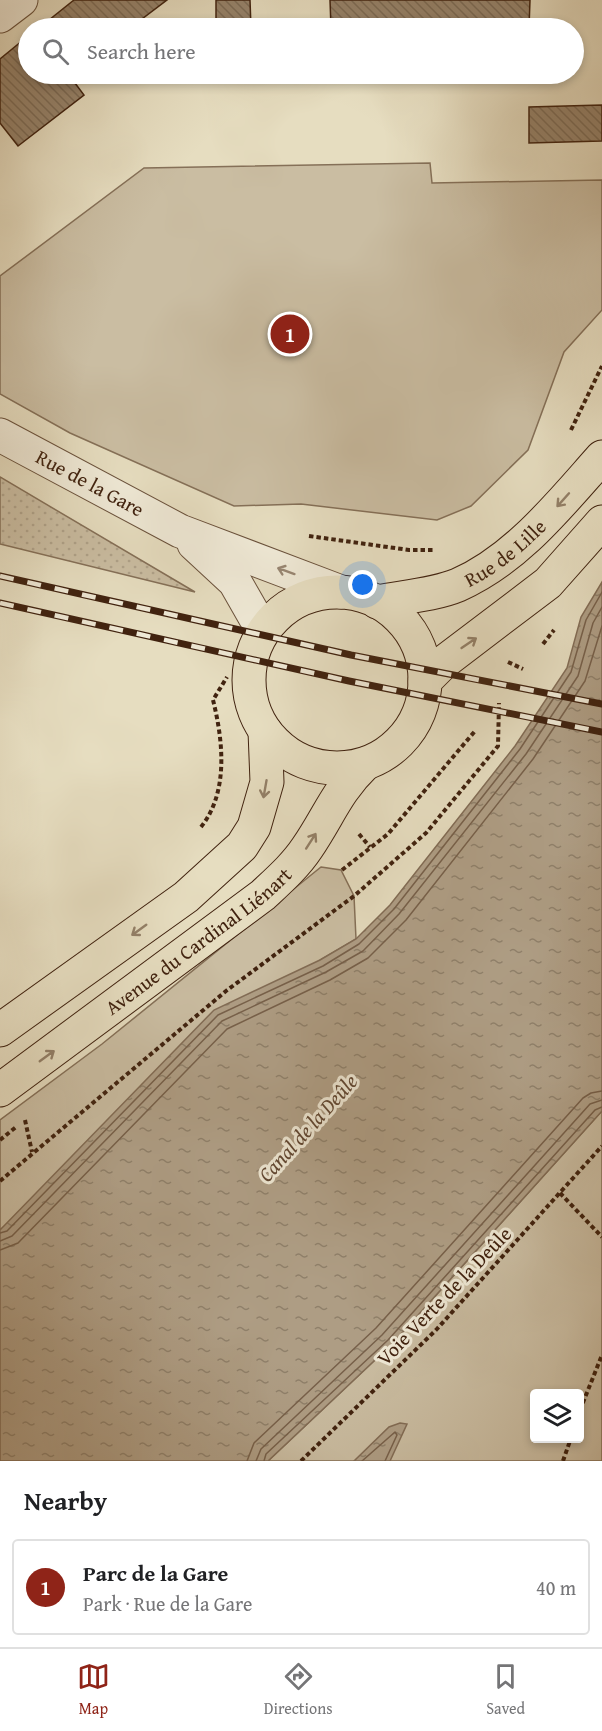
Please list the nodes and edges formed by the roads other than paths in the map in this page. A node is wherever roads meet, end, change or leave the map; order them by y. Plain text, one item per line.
1 (21, 0) edge
2 (0, 16) edge
3 (0, 435) edge
4 (602, 457) edge
5 (602, 522) edge
6 (180, 531) junction
7 (341, 592) junction
8 (377, 602) junction
9 (263, 631) junction
10 (426, 681) junction
11 (265, 731) junction
12 (365, 764) junction
13 (0, 1030) edge
14 (0, 1090) edge

1 - 2 street
3 - 6 street, Rue de la Gare
4 -> 8 main road, Rue de Lille
10 -> 5 main road
7 -> 6 street, Rue de la Gare
6 - 9 street, Rue de la Gare
7 - 8 main road
7 - 9 main road
8 - 10 main road
9 - 11 main road
10 - 12 main road
11 - 12 main road
11 -> 13 main road
14 -> 12 main road, Avenue du Cardinal Liénart

